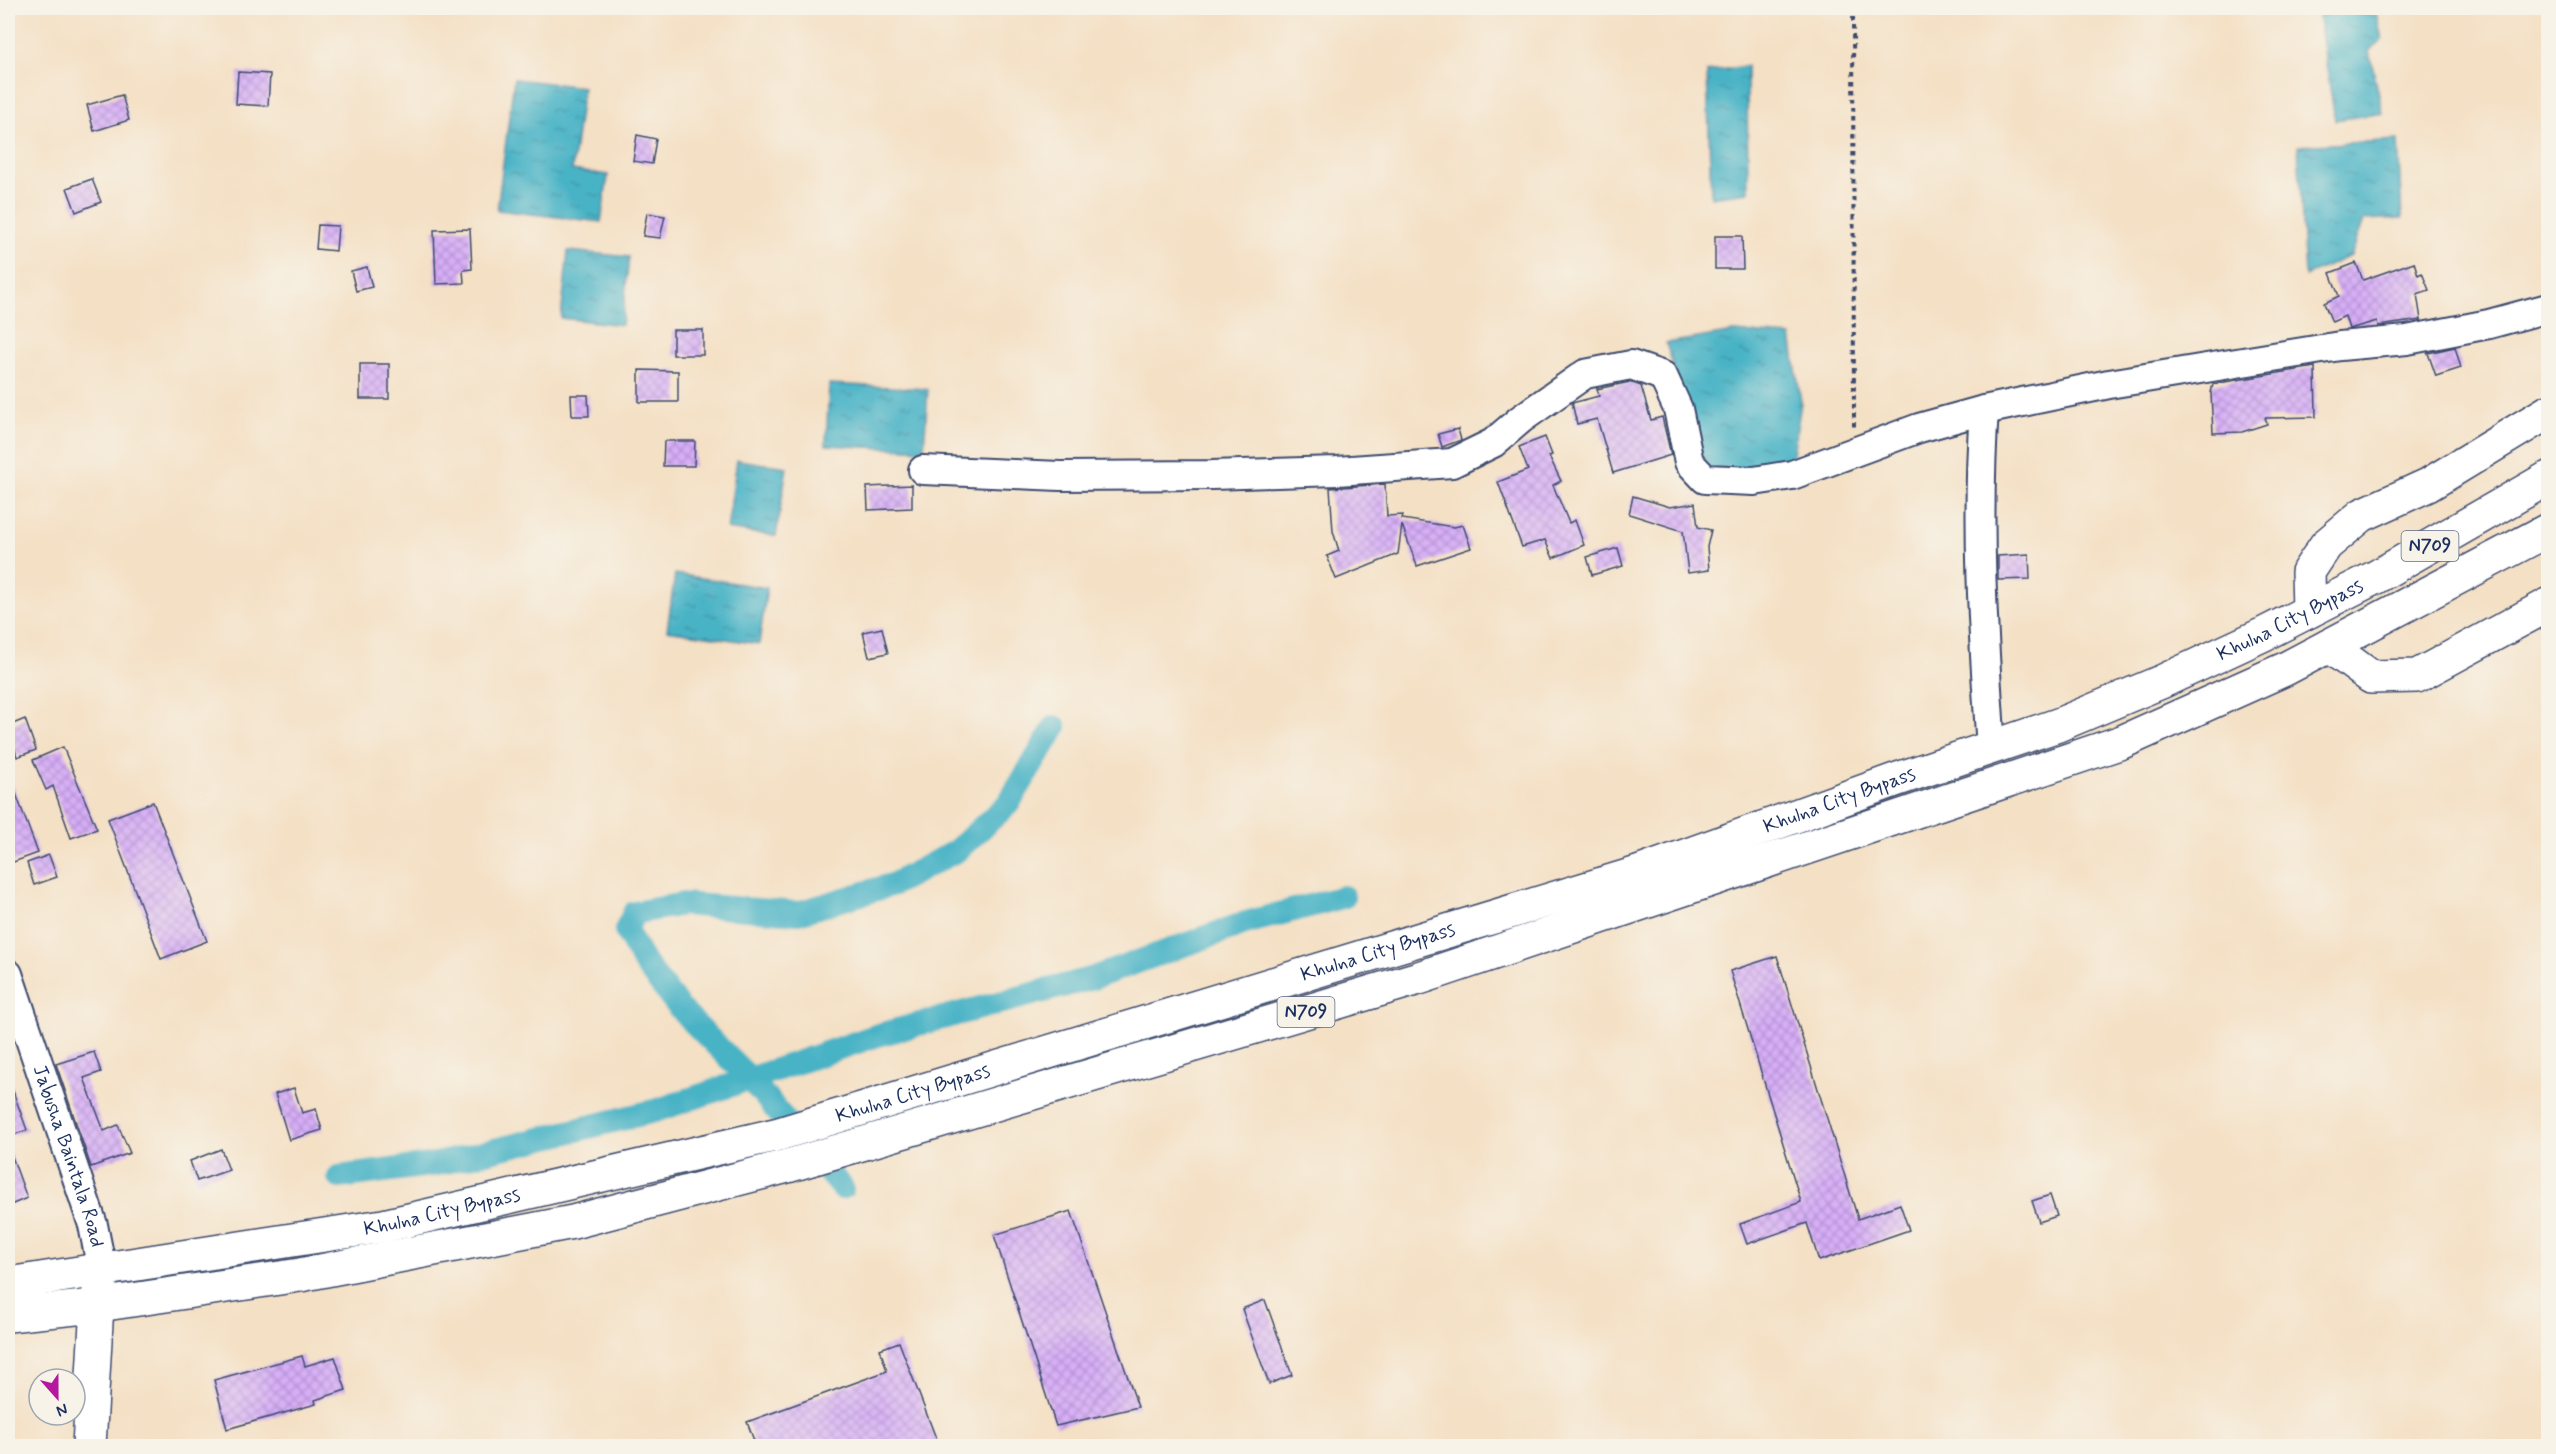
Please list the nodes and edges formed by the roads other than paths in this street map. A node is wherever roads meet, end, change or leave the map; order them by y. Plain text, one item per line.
1 (2548, 308) edge
2 (1984, 410) junction
3 (2548, 412) edge
4 (923, 470) dead end
5 (2548, 477) edge
6 (2548, 530) edge
7 (2548, 605) edge
8 (2309, 611) junction
9 (2329, 646) junction
10 (1990, 748) junction
11 (8, 974) edge
12 (102, 1270) junction
13 (8, 1284) edge
14 (97, 1305) junction
15 (8, 1315) edge
16 (89, 1446) edge

1 - 2 street
2 - 4 street
2 - 10 street
3 - 8 main road
5 - 8 main road, Khulna City Bypass / N709
6 - 9 main road, Khulna City Bypass / N709
7 - 9 main road
8 - 10 main road, Khulna City Bypass / N709
9 - 14 main road, Khulna City Bypass / N709
10 - 12 main road, Khulna City Bypass / N709
11 - 12 street, Jabusha Baintala Road
12 - 13 main road, Khulna City Bypass / N709
12 - 14 main road
14 - 15 main road, Khulna City Bypass / N709
14 - 16 main road

